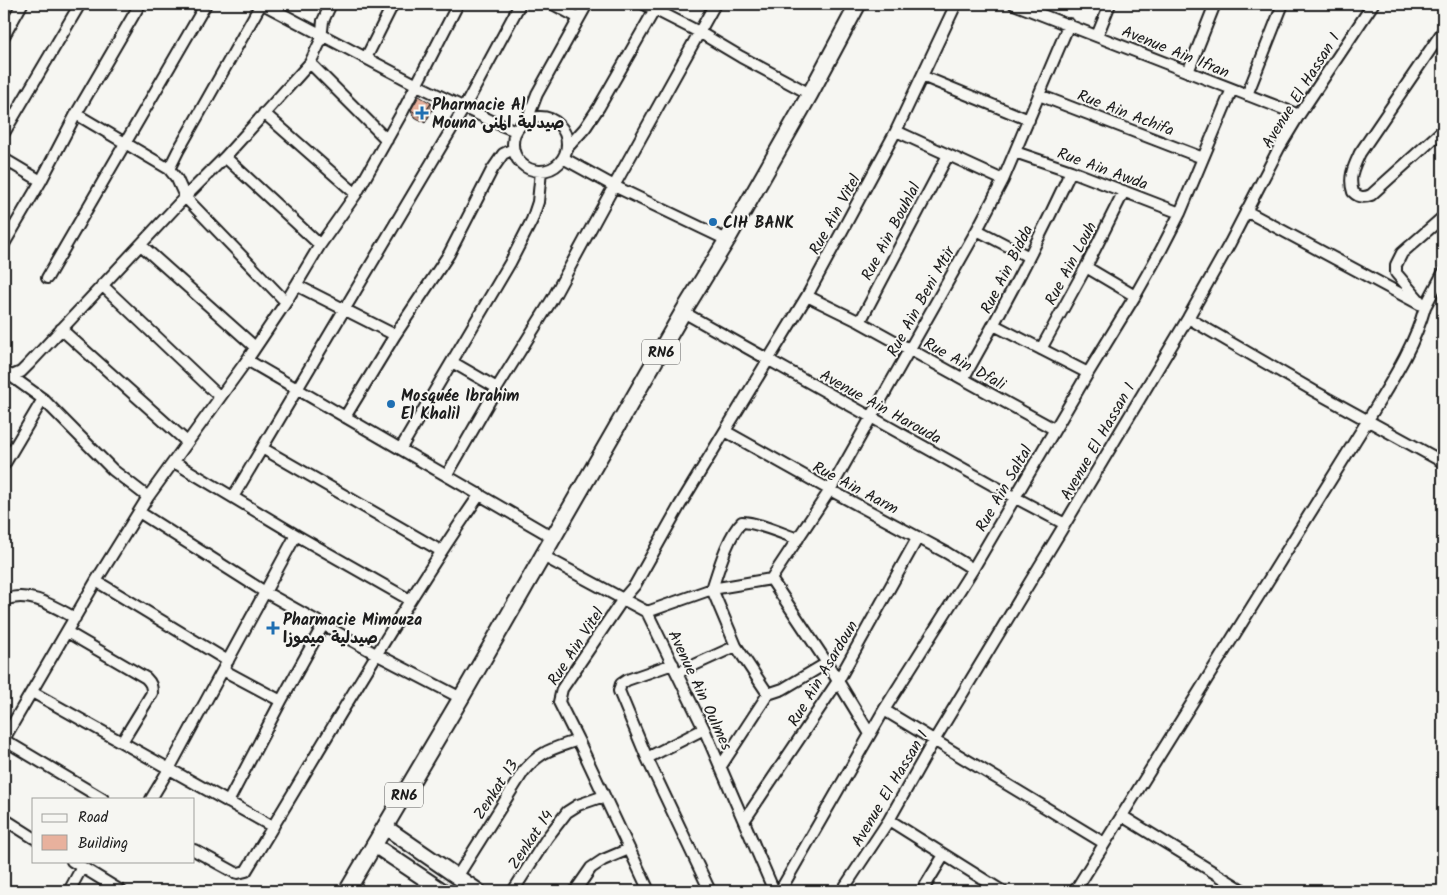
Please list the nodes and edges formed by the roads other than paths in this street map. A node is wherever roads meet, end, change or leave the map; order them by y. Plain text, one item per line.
1 (22, 4) edge
2 (80, 4) edge
3 (140, 4) edge
4 (206, 4) edge
5 (262, 4) edge
6 (331, 4) edge
7 (393, 4) edge
8 (458, 4) edge
9 (520, 4) edge
10 (553, 4) edge
11 (587, 4) edge
12 (644, 4) edge
13 (715, 4) edge
14 (858, 4) edge
15 (956, 4) edge
16 (1014, 4) edge
17 (1110, 4) edge
18 (1215, 4) edge
19 (1283, 4) edge
20 (1374, 4) edge
21 (655, 9) junction
22 (579, 18) junction
23 (1069, 24) junction
24 (1443, 31) edge
25 (699, 32) junction
26 (322, 35) junction
27 (4, 36) edge
28 (1097, 36) junction
29 (366, 58) junction
30 (310, 63) junction
31 (1188, 72) junction
32 (922, 76) junction
33 (417, 85) junction
34 (1232, 90) junction
35 (810, 94) junction
36 (1039, 95) junction
37 (1247, 95) junction
38 (464, 108) junction
39 (264, 113) junction
40 (76, 114) junction
41 (1299, 115) junction
42 (527, 120) junction
43 (1029, 120) junction
44 (1443, 130) edge
45 (516, 131) junction
46 (896, 131) junction
47 (4, 133) edge
48 (387, 140) junction
49 (126, 143) junction
50 (513, 149) junction
51 (1015, 152) junction
52 (565, 153) junction
53 (948, 155) junction
54 (225, 156) junction
55 (1203, 158) junction
56 (4, 159) edge
57 (170, 169) junction
58 (541, 171) junction
59 (1071, 171) junction
60 (1003, 180) junction
61 (41, 181) junction
62 (614, 186) junction
63 (1124, 191) junction
64 (356, 194) junction
65 (185, 197) junction
66 (1246, 211) junction
67 (1180, 213) junction
68 (1443, 217) edge
69 (977, 230) junction
70 (727, 240) junction
71 (4, 244) edge
72 (320, 244) junction
73 (141, 245) junction
74 (1030, 257) junction
75 (1086, 267) junction
76 (1443, 273) edge
77 (47, 278) dead end
78 (102, 285) junction
79 (296, 285) junction
80 (807, 296) junction
81 (1135, 296) junction
82 (286, 302) junction
83 (1425, 307) junction
84 (345, 309) junction
85 (684, 312) junction
86 (1188, 318) junction
87 (860, 322) junction
88 (994, 324) junction
89 (61, 329) junction
90 (395, 335) junction
91 (255, 346) junction
92 (1041, 349) junction
93 (910, 350) junction
94 (247, 360) junction
95 (767, 360) junction
96 (452, 362) junction
97 (1088, 373) junction
98 (8, 374) edge
99 (963, 378) junction
100 (497, 388) junction
101 (297, 389) junction
102 (220, 397) junction
103 (43, 399) junction
104 (345, 417) junction
105 (872, 418) junction
106 (1368, 420) junction
107 (1054, 430) junction
108 (725, 431) junction
109 (187, 442) junction
110 (262, 448) junction
111 (401, 448) junction
112 (174, 462) junction
113 (1443, 462) edge
114 (4, 465) edge
115 (447, 475) junction
116 (830, 490) junction
117 (480, 494) junction
118 (148, 497) junction
119 (233, 497) junction
120 (1014, 497) junction
121 (140, 512) junction
122 (1066, 524) junction
123 (296, 535) junction
124 (918, 537) junction
125 (554, 538) junction
126 (798, 539) junction
127 (441, 551) junction
128 (543, 556) junction
129 (973, 568) junction
130 (771, 579) junction
131 (96, 581) junction
132 (712, 589) junction
133 (265, 592) junction
134 (623, 599) junction
135 (4, 600) edge
136 (410, 600) junction
137 (647, 612) junction
138 (75, 618) junction
139 (323, 625) junction
140 (67, 632) junction
141 (736, 646) junction
142 (376, 654) junction
143 (827, 663) junction
144 (225, 665) junction
145 (675, 669) junction
146 (838, 680) junction
147 (32, 692) junction
148 (768, 694) junction
149 (461, 698) junction
150 (281, 701) junction
151 (884, 710) junction
152 (704, 729) junction
153 (870, 734) junction
154 (4, 740) edge
155 (578, 740) junction
156 (935, 740) junction
157 (122, 742) junction
158 (648, 758) junction
159 (720, 766) junction
160 (169, 769) junction
161 (604, 796) junction
162 (101, 798) edge
163 (152, 798) edge
164 (228, 802) junction
165 (1122, 816) junction
166 (4, 819) edge
167 (889, 820) junction
168 (744, 821) junction
169 (273, 827) junction
170 (385, 827) junction
171 (32, 837) edge
172 (1104, 843) junction
173 (374, 844) junction
174 (629, 849) junction
175 (195, 851) edge
176 (944, 855) junction
177 (74, 862) edge
178 (82, 867) junction
179 (457, 877) junction
180 (68, 891) edge
181 (122, 891) edge
182 (347, 891) edge
183 (443, 891) edge
184 (478, 891) edge
185 (513, 891) edge
186 (575, 891) edge
187 (649, 891) edge
188 (710, 891) edge
189 (774, 891) edge
190 (780, 891) edge
191 (842, 891) edge
192 (922, 891) edge
193 (1002, 891) edge
194 (1075, 891) edge
195 (1244, 891) edge

1 - 27 street
2 - 47 street
3 - 40 street
4 - 49 street
5 - 26 street
5 - 57 street
6 - 26 street
7 - 29 street
8 - 33 street
9 - 38 street
10 - 22 street
11 - 22 street
12 - 21 street
13 - 25 street
14 - 35 main road, RN6
15 - 32 street, Rue Ain Vitel
16 - 23 street, Avenue Ain Ifran
17 - 28 street
18 - 31 street
19 - 37 street
20 - 41 street, Avenue El Hassan I
21 - 25 street
21 - 52 street
22 - 42 street
23 - 28 street, Avenue Ain Ifran
23 - 36 street, Rue Ain Beni Mtir
24 - 44 street
25 - 35 street
25 - 62 street
26 - 29 street
26 - 30 street
28 - 31 street, Avenue Ain Ifran
29 - 33 street
30 - 39 street
30 - 48 street
31 - 34 street, Avenue Ain Ifran
32 - 43 street
32 - 46 street, Rue Ain Vitel
33 - 38 street
33 - 48 street
34 - 37 street, Avenue Ain Ifran
34 - 55 street, Rue Ain Saltal
35 - 70 main road, RN6
36 - 43 street, Rue Ain Beni Mtir
36 - 55 street, Rue Ain Achifa
37 - 41 street, Avenue Ain Ifran
38 - 45 street
38 - 84 street
39 - 54 street
39 - 64 street
40 - 49 street
40 - 61 street
41 - 66 street, Avenue El Hassan I
42 - 45 street
42 - 52 street
43 - 51 street, Rue Ain Beni Mtir
45 - 50 street
46 - 53 street
46 - 80 street, Rue Ain Vitel
48 - 64 street
49 - 57 street
49 - 77 street
50 - 58 street
50 - 90 street
51 - 59 street, Rue Ain Awda
51 - 60 street, Rue Ain Beni Mtir
52 - 58 street
52 - 62 street
53 - 60 street
53 - 87 street, Rue Ain Bouhlal
54 - 65 street
54 - 72 street
55 - 67 street, Rue Ain Saltal
56 - 61 street
57 - 65 street
58 - 96 street
59 - 63 street, Rue Ain Awda
59 - 74 street, Rue Ain Bidda
60 - 69 street, Rue Ain Beni Mtir
61 - 71 street
62 - 70 street
62 - 100 street
63 - 67 street, Rue Ain Awda
63 - 75 street, Rue Ain Louh
64 - 72 street
65 - 73 street
65 - 82 street
66 - 83 street
66 - 86 street, Avenue El Hassan I
67 - 81 street, Rue Ain Saltal
68 - 83 street
69 - 74 street
69 - 93 street, Rue Ain Beni Mtir
70 - 85 main road, RN6
72 - 79 street
73 - 78 street
73 - 91 street
74 - 88 street, Rue Ain Bidda
75 - 81 street
75 - 92 street, Rue Ain Louh
76 - 83 street
78 - 89 street
78 - 102 street
79 - 82 street
79 - 84 street
80 - 87 street, Rue Ain Dfali
80 - 95 street, Rue Ain Vitel
81 - 97 street, Rue Ain Saltal
82 - 91 street
83 - 106 street
84 - 90 street
84 - 101 street
85 - 95 street, Avenue Ain Harouda
85 - 125 main road, RN6
86 - 106 street
86 - 122 street, Avenue El Hassan I
87 - 93 street, Rue Ain Dfali
88 - 92 street
88 - 99 street, Rue Ain Bidda
89 - 98 street
89 - 109 street
90 - 104 street
91 - 94 street
92 - 97 street
93 - 99 street, Rue Ain Dfali
93 - 105 street, Rue Ain Beni Mtir
94 - 101 street
94 - 102 street
95 - 105 street, Avenue Ain Harouda
95 - 108 street, Rue Ain Vitel
96 - 100 street
96 - 111 street
97 - 107 street, Rue Ain Saltal
98 - 103 street
99 - 107 street, Rue Ain Dfali
100 - 115 street
101 - 104 street
101 - 110 street
102 - 109 street
103 - 114 street
103 - 118 street
104 - 111 street
105 - 116 street, Rue Ain Beni Mtir
105 - 120 street, Avenue Ain Harouda
106 - 113 street
106 - 165 street
107 - 120 street, Rue Ain Saltal
108 - 116 street, Rue Ain Aarm
108 - 134 street, Rue Ain Vitel
109 - 112 street
110 - 119 street
110 - 127 street
111 - 115 street
112 - 118 street
112 - 119 street
115 - 117 street
116 - 124 street, Rue Ain Aarm
116 - 126 street, Rue Ain Beni Mtir
117 - 125 street
117 - 127 street
118 - 121 street
119 - 123 street
120 - 122 street, Avenue Ain Harouda
120 - 129 street, Rue Ain Saltal
121 - 131 street
121 - 133 street
122 - 156 street, Avenue El Hassan I
123 - 133 street
123 - 136 street
124 - 129 street, Rue Ain Aarm
124 - 146 street, Rue Ain Asardoun
125 - 128 main road, RN6
126 - 130 street, Rue Ain Beni Mtir
126 - 132 street
127 - 136 street
128 - 134 street
128 - 149 main road, RN6
129 - 151 street, Rue Ain Saltal
130 - 132 street
130 - 143 street
131 - 138 street
131 - 144 street
132 - 137 street
132 - 141 street
133 - 139 street
133 - 144 street
134 - 137 street
134 - 155 street, Rue Ain Vitel
135 - 138 street
136 - 142 street
137 - 145 street, Avenue Ain Oulmes
138 - 140 street
139 - 142 street
139 - 150 street
140 - 147 street
140 - 157 street
141 - 145 street
141 - 148 street
142 - 149 street
142 - 169 street
143 - 146 street
143 - 148 street
144 - 150 street
144 - 160 street
145 - 152 street, Avenue Ain Oulmes
145 - 158 street
146 - 153 street
146 - 168 street, Rue Ain Asardoun
147 - 154 street
147 - 157 street
148 - 159 street
149 - 170 main road, RN6
150 - 164 street
151 - 153 street, Rue Ain Saltal
151 - 156 street
152 - 158 street
152 - 159 street, Avenue Ain Oulmes
153 - 190 street, Rue Ain Saltal
154 - 162 street
155 - 161 street, Rue Ain Vitel
155 - 179 street, Zenkat 13
156 - 167 street, Avenue El Hassan I
156 - 172 street
157 - 160 street
158 - 188 street
159 - 168 street, Avenue Ain Oulmes
160 - 163 street
160 - 164 street
161 - 174 street, Rue Ain Vitel
161 - 185 street, Zenkat 14
164 - 169 street
165 - 172 street
165 - 195 street
166 - 171 street
167 - 176 street
167 - 191 street, Avenue El Hassan I
168 - 189 street, Avenue Ain Oulmes
169 - 175 street
170 - 173 main road, RN6
170 - 179 street
172 - 194 street
173 - 182 main road, RN6
173 - 183 street
174 - 186 street
174 - 187 street, Rue Ain Vitel
176 - 192 street
176 - 193 street
177 - 178 street
178 - 180 street
178 - 181 street
179 - 184 street

